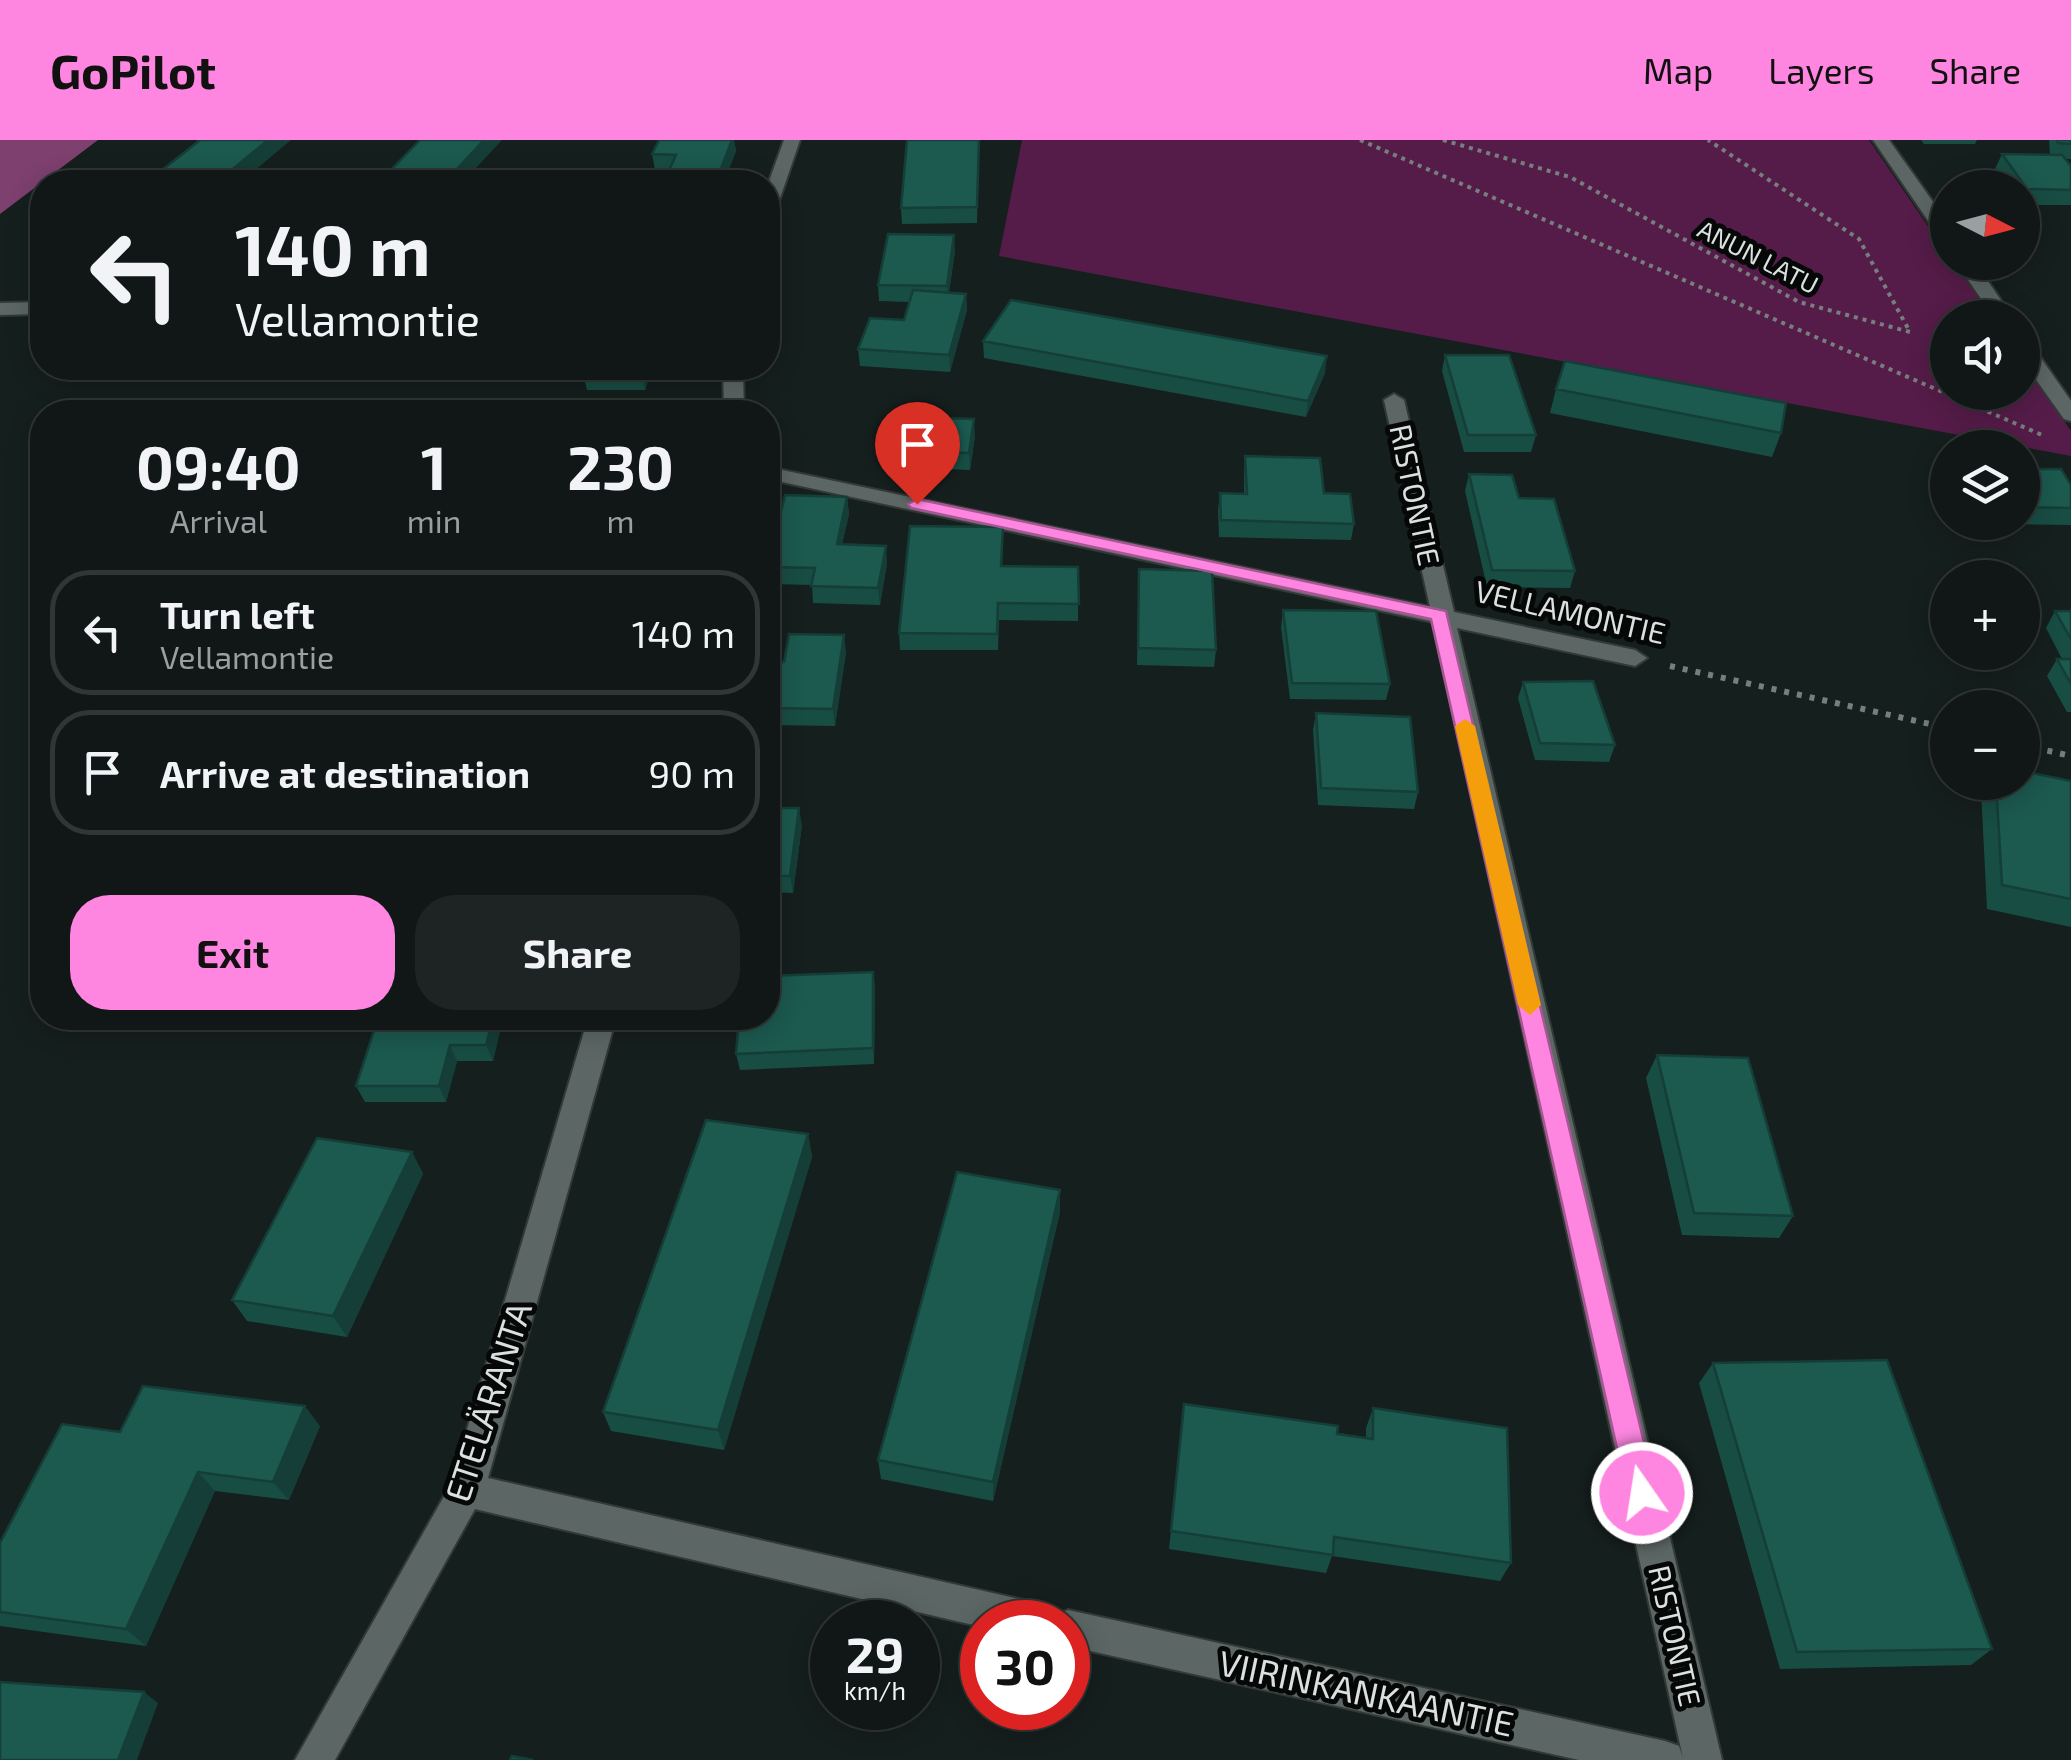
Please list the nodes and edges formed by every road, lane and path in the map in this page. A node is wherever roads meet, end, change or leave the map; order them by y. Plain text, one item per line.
1 (792, 140) edge
2 (1360, 140) edge
3 (1443, 140) edge
4 (1708, 140) edge
5 (1881, 140) edge
6 (780, 174) edge
7 (1930, 210) edge
8 (30, 308) edge
9 (3, 309) edge
10 (2040, 371) edge
11 (1394, 400) dead end
12 (2071, 415) edge
13 (2052, 439) dead end
14 (780, 476) edge
15 (1440, 615) junction
16 (1634, 658) joint
17 (1930, 724) edge
18 (2040, 749) edge
19 (2071, 756) edge
20 (599, 1030) edge
21 (467, 1490) junction
22 (960, 1603) edge
23 (1090, 1633) edge
24 (314, 1760) edge
25 (1664, 1760) edge
26 (1703, 1760) edge

1 - 6 street
2 - 13 path
3 - 4 path, ANUN LATU
5 - 7 street
8 - 9 street
10 - 12 street
11 - 15 street, RISTONTIE
14 - 15 street, VELLAMONTIE
15 - 16 street, VELLAMONTIE
15 - 26 street, RISTONTIE
16 - 17 path, VELLAMONTIE
18 - 19 path
20 - 21 street, ETELÄRANTA
21 - 22 street
21 - 24 street, ETELÄRANTA
23 - 25 street, VIIRINKANKAANTIE

